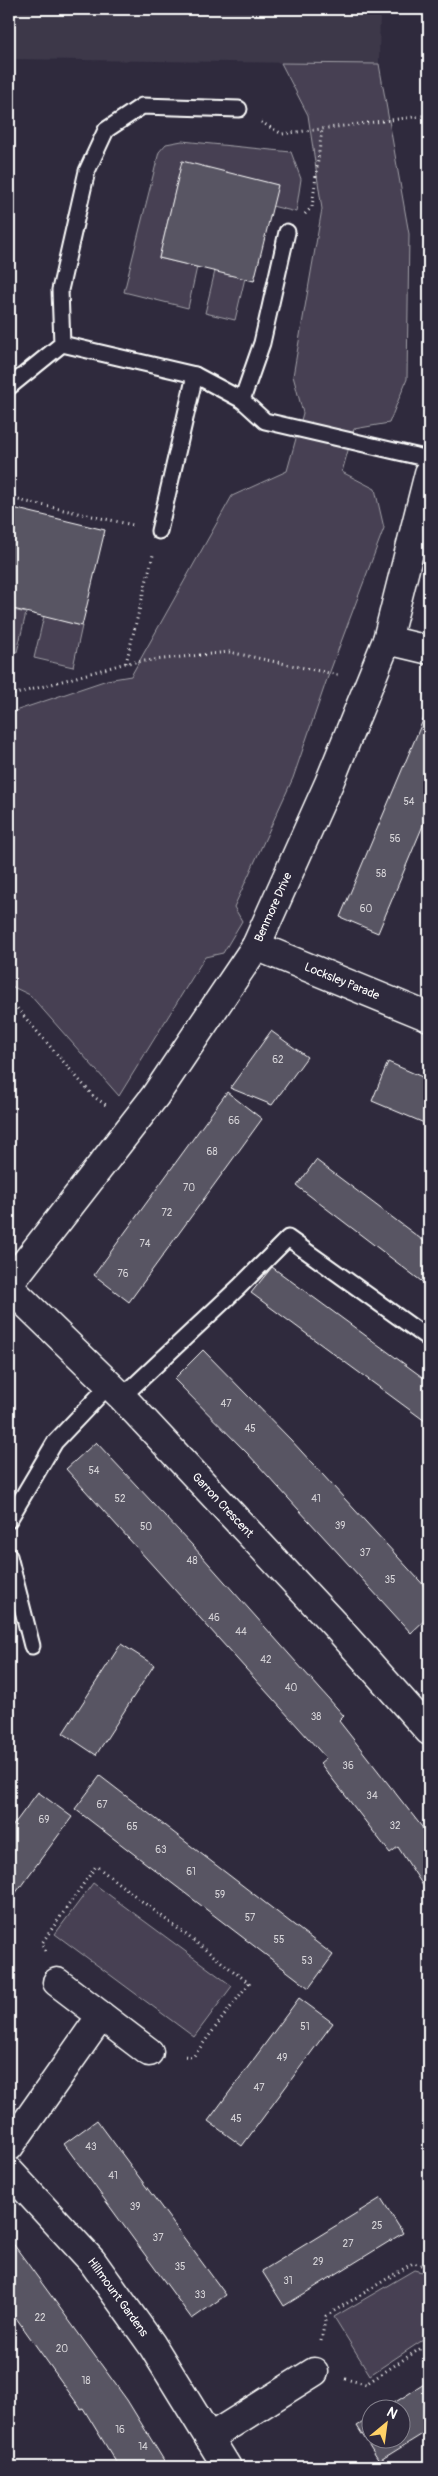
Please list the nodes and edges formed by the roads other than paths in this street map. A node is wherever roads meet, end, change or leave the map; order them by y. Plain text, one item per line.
1 (239, 109) road end
2 (287, 232) road end
3 (62, 344) junction
4 (195, 375) junction
5 (9, 387) edge
6 (242, 400) junction
7 (429, 460) edge
8 (429, 473) edge
9 (159, 531) road end
10 (387, 640) junction
11 (429, 650) edge
12 (256, 946) junction
13 (429, 1016) edge
14 (9, 1286) edge
15 (429, 1339) edge
16 (116, 1391) junction
17 (9, 1520) edge
18 (9, 1556) edge
19 (32, 1646) dead end
20 (429, 1731) edge
21 (57, 1982) road end
22 (101, 2016) junction
23 (149, 2052) road end
24 (9, 2147) edge
25 (9, 2171) edge
26 (314, 2372) road end
27 (209, 2438) junction
28 (227, 2467) edge

1 - 3 lane
2 - 6 lane
3 - 4 lane
3 - 5 lane
4 - 6 lane
4 - 9 lane
6 - 7 lane
8 - 10 street, Benmore Drive
10 - 11 street
10 - 12 street, Benmore Drive
12 - 13 street, Locksley Parade
12 - 14 street, Benmore Drive
14 - 16 street, Garron Crescent
15 - 16 lane
16 - 17 lane
16 - 20 street, Garron Crescent
18 - 19 lane
21 - 22 street
22 - 23 street
22 - 24 street
25 - 27 street, Hillmount Gardens
26 - 27 street
27 - 28 street, Hillmount Gardens

